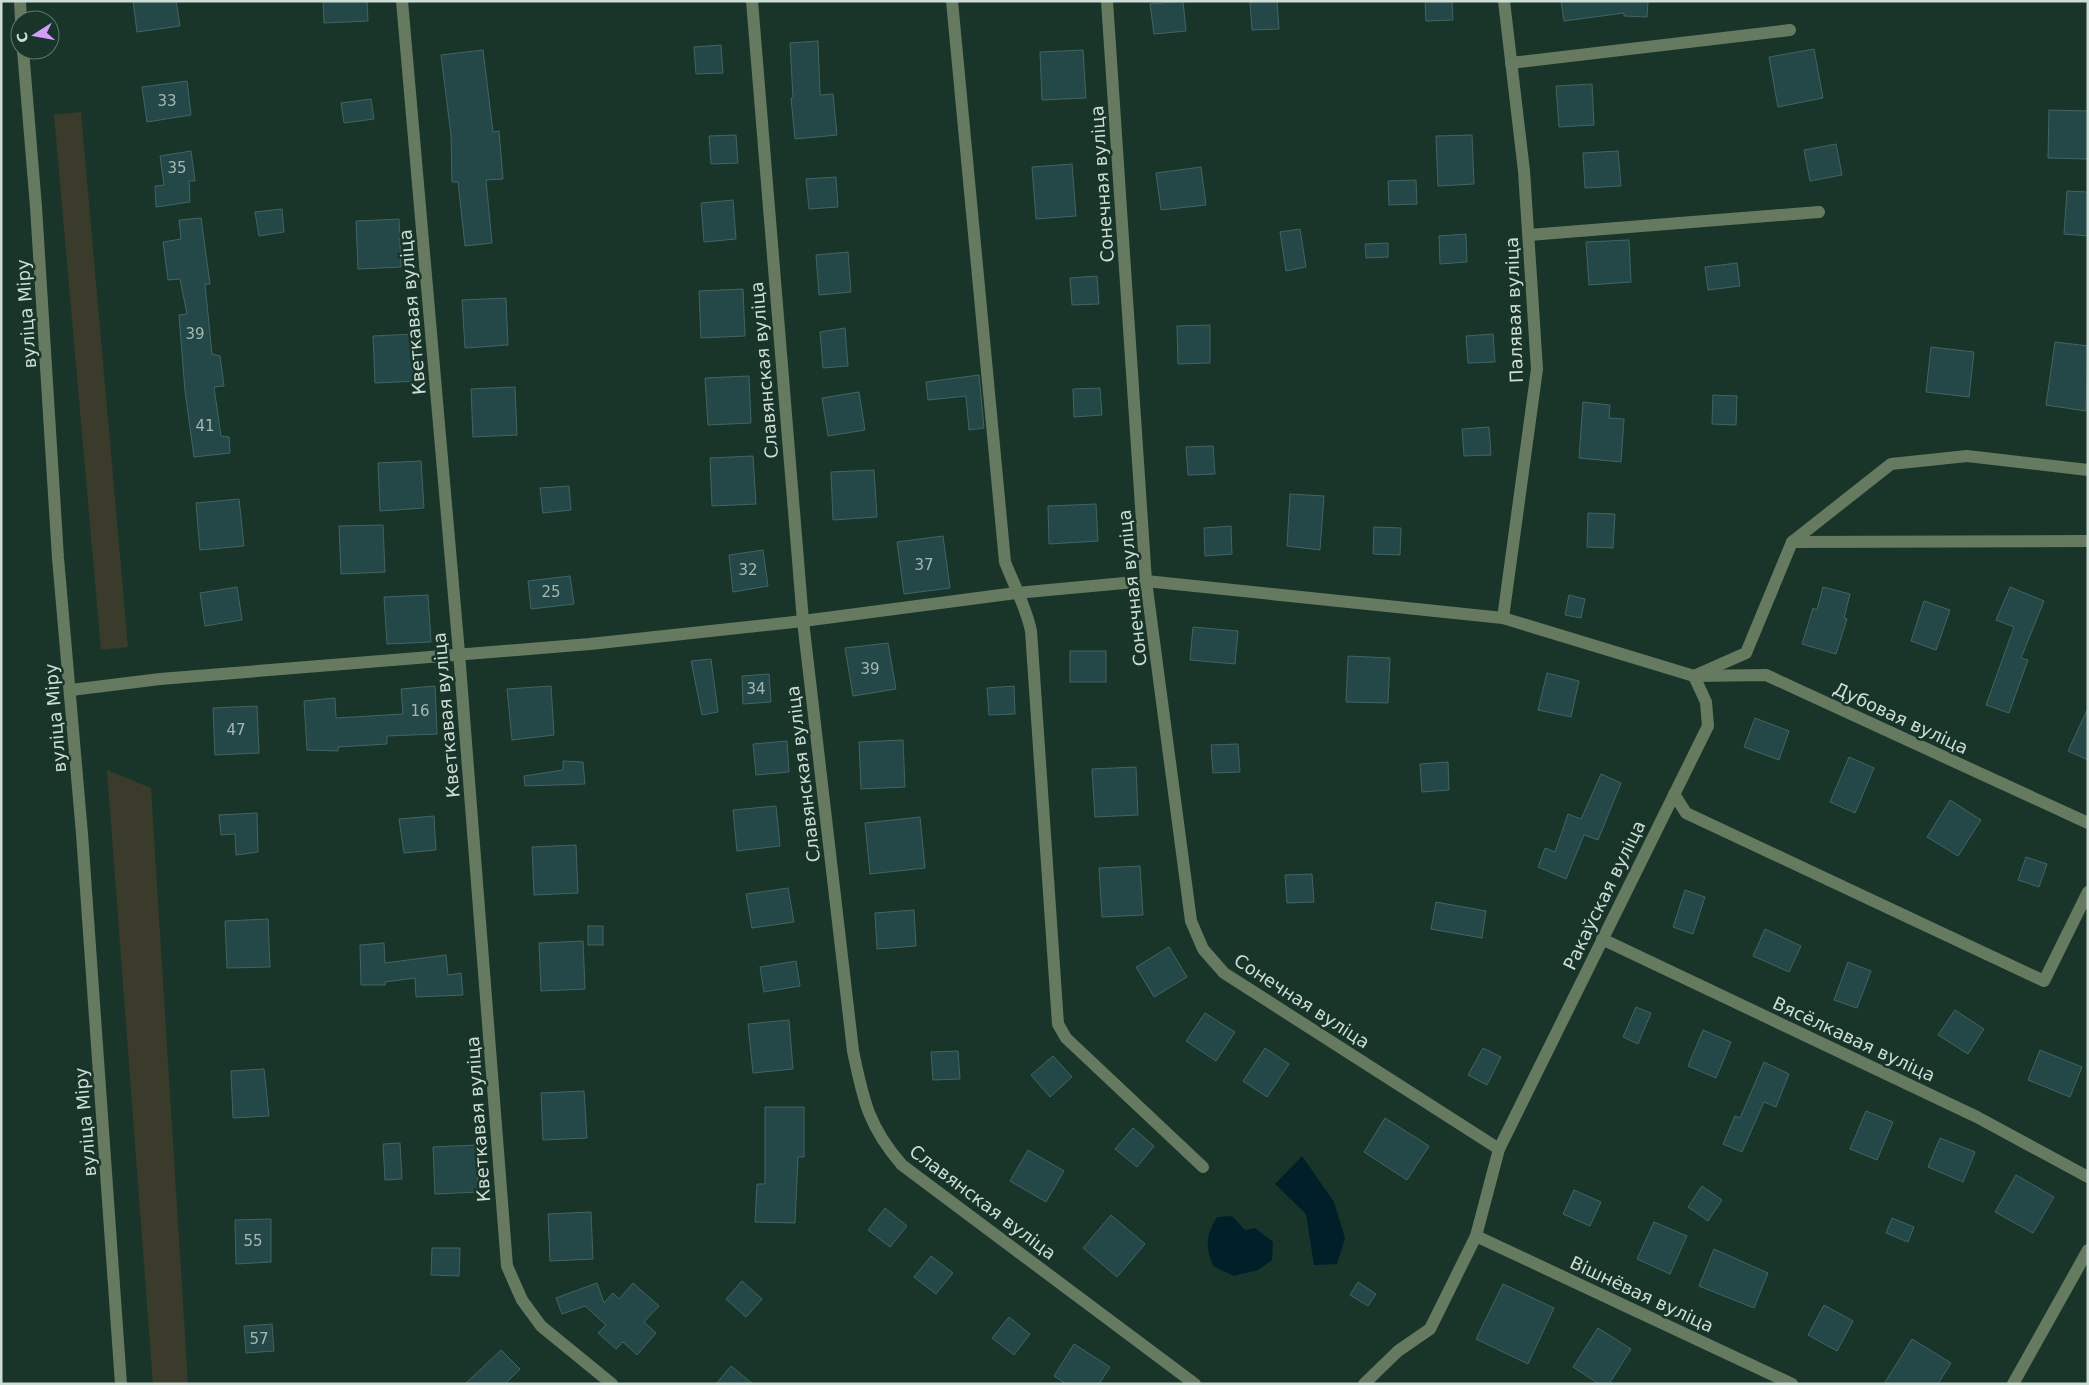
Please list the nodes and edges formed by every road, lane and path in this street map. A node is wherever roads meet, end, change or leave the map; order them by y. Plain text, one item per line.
1 (402, 1) edge
2 (752, 1) edge
3 (952, 1) edge
4 (1107, 1) edge
5 (1504, 1) edge
6 (1790, 30) dead end
7 (24, 60) edge
8 (1511, 63) junction
9 (1819, 212) dead end
10 (1529, 235) junction
11 (2088, 470) edge
12 (2088, 541) edge
13 (1792, 542) junction
14 (1146, 581) junction
15 (1016, 593) junction
16 (1503, 618) junction
17 (803, 621) junction
18 (459, 653) junction
19 (1694, 676) junction
20 (71, 690) junction
21 (1674, 794) junction
22 (2088, 823) edge
23 (2088, 892) edge
24 (1602, 939) junction
25 (1498, 1149) junction
26 (1203, 1167) dead end
27 (2088, 1176) edge
28 (1476, 1236) junction
29 (2088, 1250) edge
30 (121, 1384) edge
31 (612, 1384) edge
32 (1195, 1384) edge
33 (1364, 1384) edge
34 (1792, 1384) edge
35 (2012, 1384) edge

1 - 18 street, Кветкавая вуліца
2 - 17 street, Славянская вуліца
3 - 15 street
4 - 14 street, Сонечная вуліца
5 - 8 street, Палявая вуліца
6 - 8 street
7 - 20 street, вуліца Міру
8 - 10 street, Палявая вуліца
9 - 10 street
10 - 16 street, Палявая вуліца
11 - 13 street
12 - 13 street
13 - 19 street
14 - 15 street, Дубовая вуліца
14 - 16 street, Дубовая вуліца
14 - 25 street, Сонечная вуліца
15 - 17 street, Дубовая вуліца
15 - 26 street
16 - 19 street, Дубовая вуліца
17 - 18 street, Дубовая вуліца
17 - 32 street, Славянская вуліца
18 - 20 street, Дубовая вуліца
18 - 31 street, Кветкавая вуліца
19 - 21 street, Ракаўская вуліца
19 - 22 street, Дубовая вуліца
20 - 30 street, вуліца Міру
21 - 23 street
21 - 24 street, Ракаўская вуліца
24 - 25 street, Ракаўская вуліца
24 - 27 street, Вясёлкавая вуліца
25 - 28 street, Ракаўская вуліца
28 - 33 street, Ракаўская вуліца
28 - 34 street, Вішнёвая вуліца
29 - 35 street

